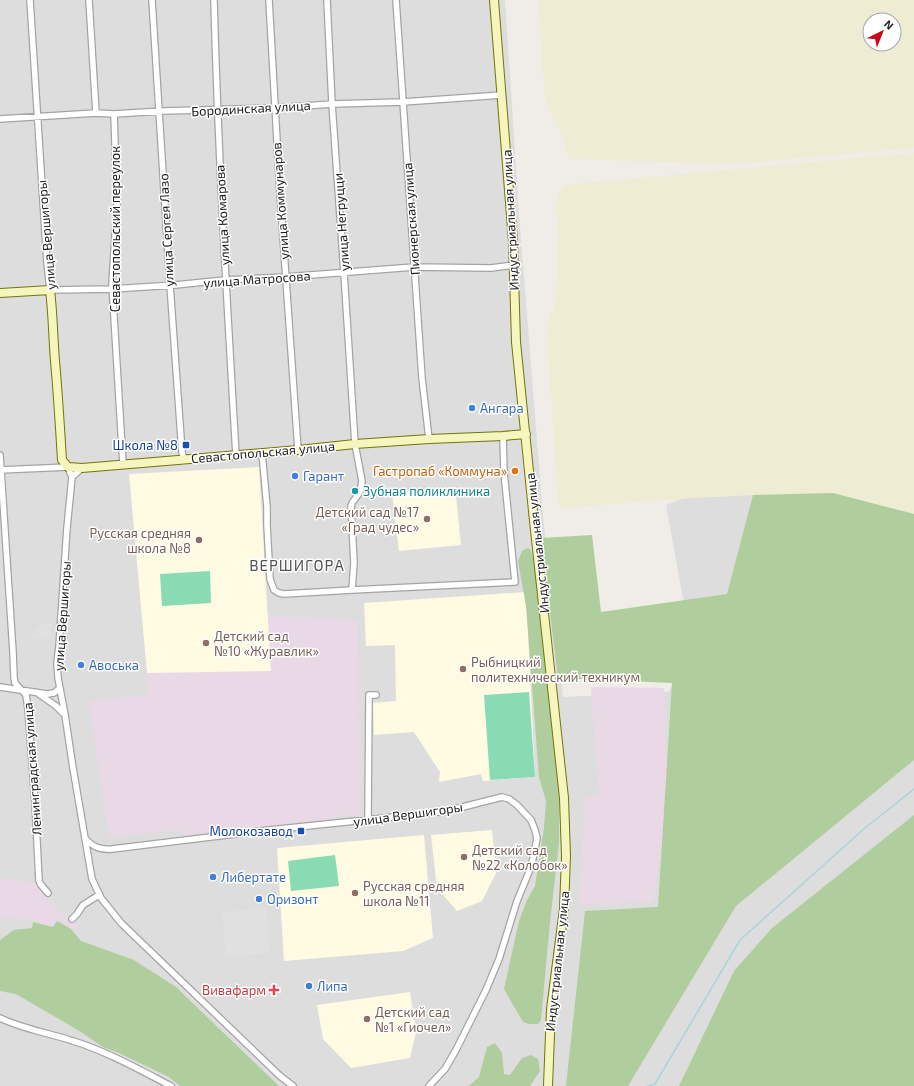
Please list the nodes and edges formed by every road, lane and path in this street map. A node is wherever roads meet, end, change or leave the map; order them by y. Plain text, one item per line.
1 (30, 0) edge
2 (89, 0) edge
3 (152, 0) edge
4 (214, 0) edge
5 (269, 0) edge
6 (327, 0) edge
7 (396, 0) edge
8 (494, 0) edge
9 (502, 95) junction
10 (403, 102) junction
11 (332, 104) junction
12 (274, 108) junction
13 (217, 110) junction
14 (159, 112) junction
15 (96, 113) junction
16 (114, 114) junction
17 (37, 117) junction
18 (0, 119) edge
19 (514, 266) junction
20 (414, 267) junction
21 (344, 272) junction
22 (285, 277) junction
23 (225, 280) junction
24 (170, 285) junction
25 (112, 289) junction
26 (50, 290) junction
27 (0, 293) edge
28 (526, 434) junction
29 (503, 436) junction
30 (429, 439) junction
31 (355, 444) junction
32 (298, 450) junction
33 (262, 453) junction
34 (0, 455) edge
35 (236, 455) junction
36 (184, 460) junction
37 (123, 464) junction
38 (68, 467) junction
39 (82, 468) junction
40 (1, 470) edge
41 (72, 477) junction
42 (352, 590) junction
43 (0, 687) edge
44 (60, 688) junction
45 (23, 691) junction
46 (37, 693) junction
47 (376, 695) dead end
48 (65, 715) junction
49 (368, 820) junction
50 (85, 838) junction
51 (48, 893) dead end
52 (100, 895) junction
53 (72, 919) dead end
54 (0, 1018) edge
55 (171, 1086) edge
56 (293, 1086) edge
57 (429, 1086) edge
58 (548, 1086) edge

1 - 17 street, улица Вершигоры
2 - 15 street
3 - 14 street, улица Сергея Лазо
4 - 13 street, улица Комарова
5 - 12 street, улица Коммунаров
6 - 11 street, улица Негруцци
7 - 10 street, Пионерская улица
8 - 9 main road, Индустриальная улица
9 - 10 street, Бородинская улица
9 - 19 main road, Индустриальная улица
10 - 11 street, Бородинская улица
10 - 20 street, Пионерская улица
11 - 12 street, Бородинская улица
11 - 21 street, улица Негруцци
12 - 13 street, Бородинская улица
12 - 22 street, улица Коммунаров
13 - 14 street, Бородинская улица
13 - 23 street, улица Комарова
14 - 16 street, Бородинская улица
14 - 24 street, улица Сергея Лазо
15 - 16 street, Бородинская улица
15 - 17 street, Бородинская улица
16 - 25 street, Севастопольский переулок
17 - 18 street, Бородинская улица
17 - 26 street, улица Вершигоры
19 - 20 street, улица Матросова
19 - 28 main road, Индустриальная улица
20 - 21 street, улица Матросова
20 - 30 street, Пионерская улица
21 - 22 street, улица Матросова
21 - 31 street, улица Негруцци
22 - 23 street, улица Матросова
22 - 32 street, улица Коммунаров
23 - 24 street, улица Матросова
23 - 35 street, улица Комарова
24 - 25 street, улица Матросова
24 - 36 street, улица Сергея Лазо
25 - 26 street, улица Матросова
25 - 37 street, Севастопольский переулок
26 - 27 main road, улица Матросова
26 - 38 main road, улица Вершигоры
28 - 29 main road, Севастопольская улица
28 - 58 main road, Индустриальная улица
29 - 30 main road, Севастопольская улица
29 - 42 street
30 - 31 main road, Севастопольская улица
31 - 32 main road, Севастопольская улица
31 - 42 street, улица Негруцци
32 - 33 main road, Севастопольская улица
33 - 35 main road, Севастопольская улица
33 - 42 street
34 - 40 street, Ленинградская улица
35 - 36 main road, Севастопольская улица
36 - 37 main road, Севастопольская улица
37 - 39 main road, Севастопольская улица
38 - 39 main road, Севастопольская улица
38 - 40 street, Севастопольская улица
38 - 41 street
39 - 41 street
40 - 45 street, Ленинградская улица
41 - 44 street, улица Вершигоры
43 - 45 street
44 - 46 street
44 - 48 street, улица Вершигоры
45 - 46 street
45 - 51 street, Ленинградская улица
46 - 48 street
47 - 49 street
48 - 50 street, улица Вершигоры
49 - 50 street, улица Вершигоры
49 - 57 street, улица Вершигоры
50 - 52 street, улица Вершигоры
52 - 53 street
52 - 56 street, улица Вершигоры
54 - 55 street

